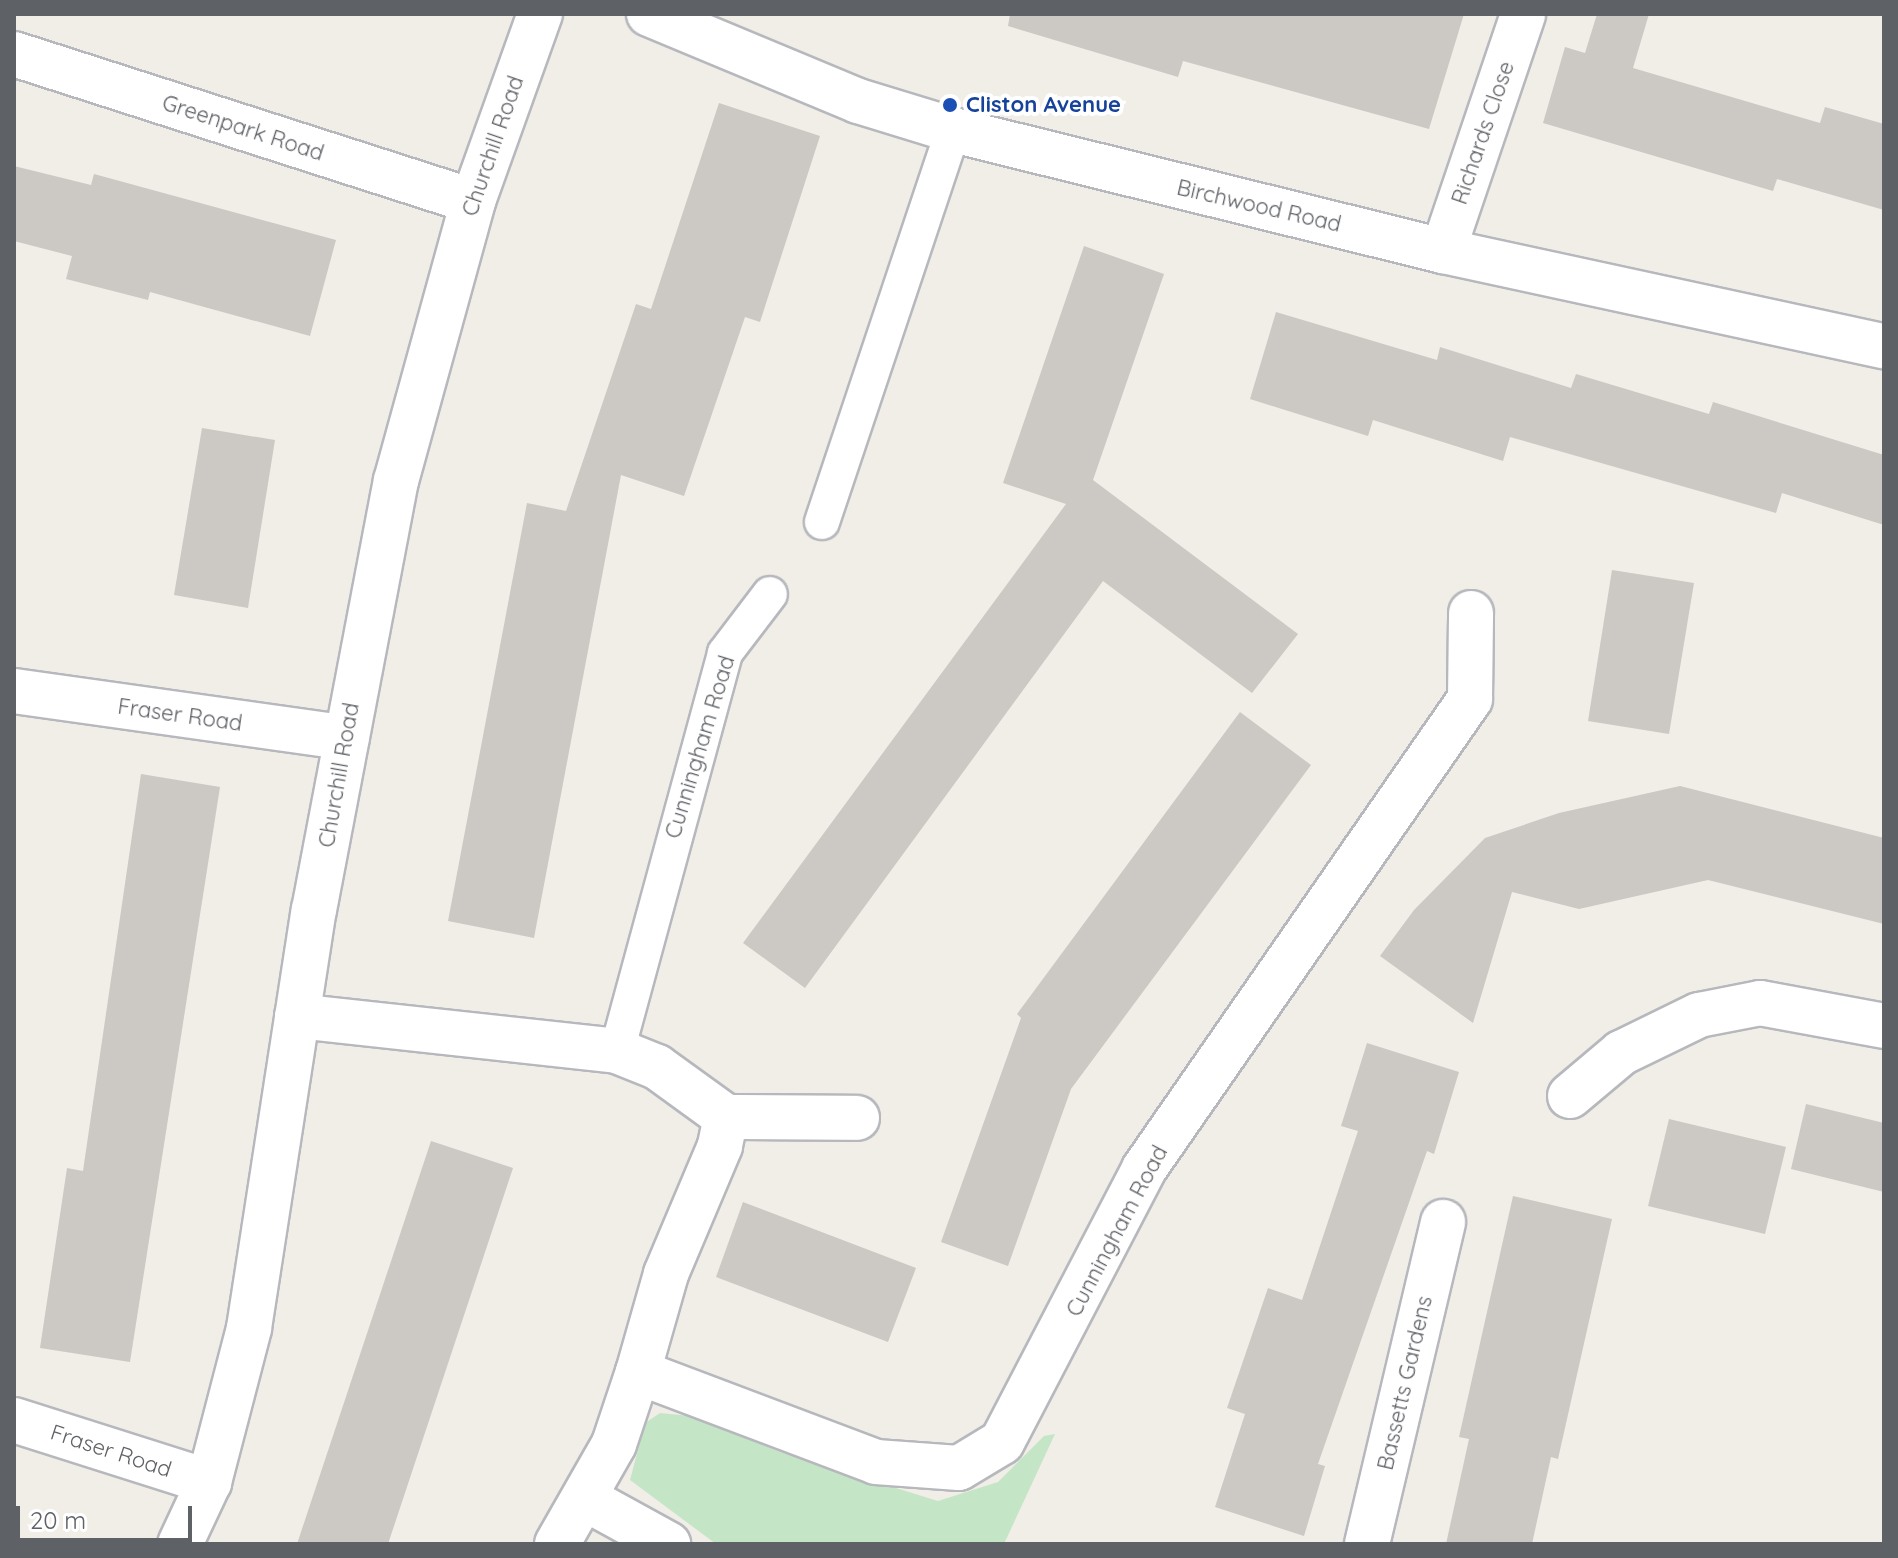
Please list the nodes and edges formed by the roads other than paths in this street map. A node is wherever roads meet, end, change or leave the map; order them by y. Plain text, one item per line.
1 (540, 14) edge
2 (649, 14) edge
3 (1523, 14) edge
4 (14, 54) edge
5 (953, 130) junction
6 (473, 201) junction
7 (1443, 251) junction
8 (1884, 346) edge
9 (822, 522) dead end
10 (770, 594) dead end
11 (1471, 613) dead end
12 (14, 691) edge
13 (347, 738) junction
14 (297, 1016) junction
15 (1884, 1026) edge
16 (617, 1051) junction
17 (1570, 1096) dead end
18 (726, 1117) junction
19 (857, 1118) dead end
20 (1443, 1222) dead end
21 (638, 1372) junction
22 (14, 1420) edge
23 (209, 1482) junction
24 (586, 1499) junction
25 (180, 1544) edge
26 (557, 1544) edge
27 (668, 1544) edge
28 (1367, 1544) edge

1 - 6 street, Churchill Road
2 - 5 street, Birchwood Road
3 - 7 street, Richards Close
4 - 6 street, Greenpark Road
5 - 7 street, Birchwood Road
5 - 9 lane
6 - 13 street, Churchill Road
7 - 8 street, Birchwood Road
10 - 16 lane, Cunningham Road
11 - 21 street, Cunningham Road
12 - 13 street, Fraser Road
13 - 14 street, Churchill Road
14 - 16 street
14 - 23 street, Churchill Road
15 - 17 street
16 - 18 street
18 - 19 street
18 - 21 street
20 - 28 street, Bassetts Gardens
21 - 24 street
22 - 23 street, Fraser Road
23 - 25 street, Churchill Road
24 - 26 street
24 - 27 street

